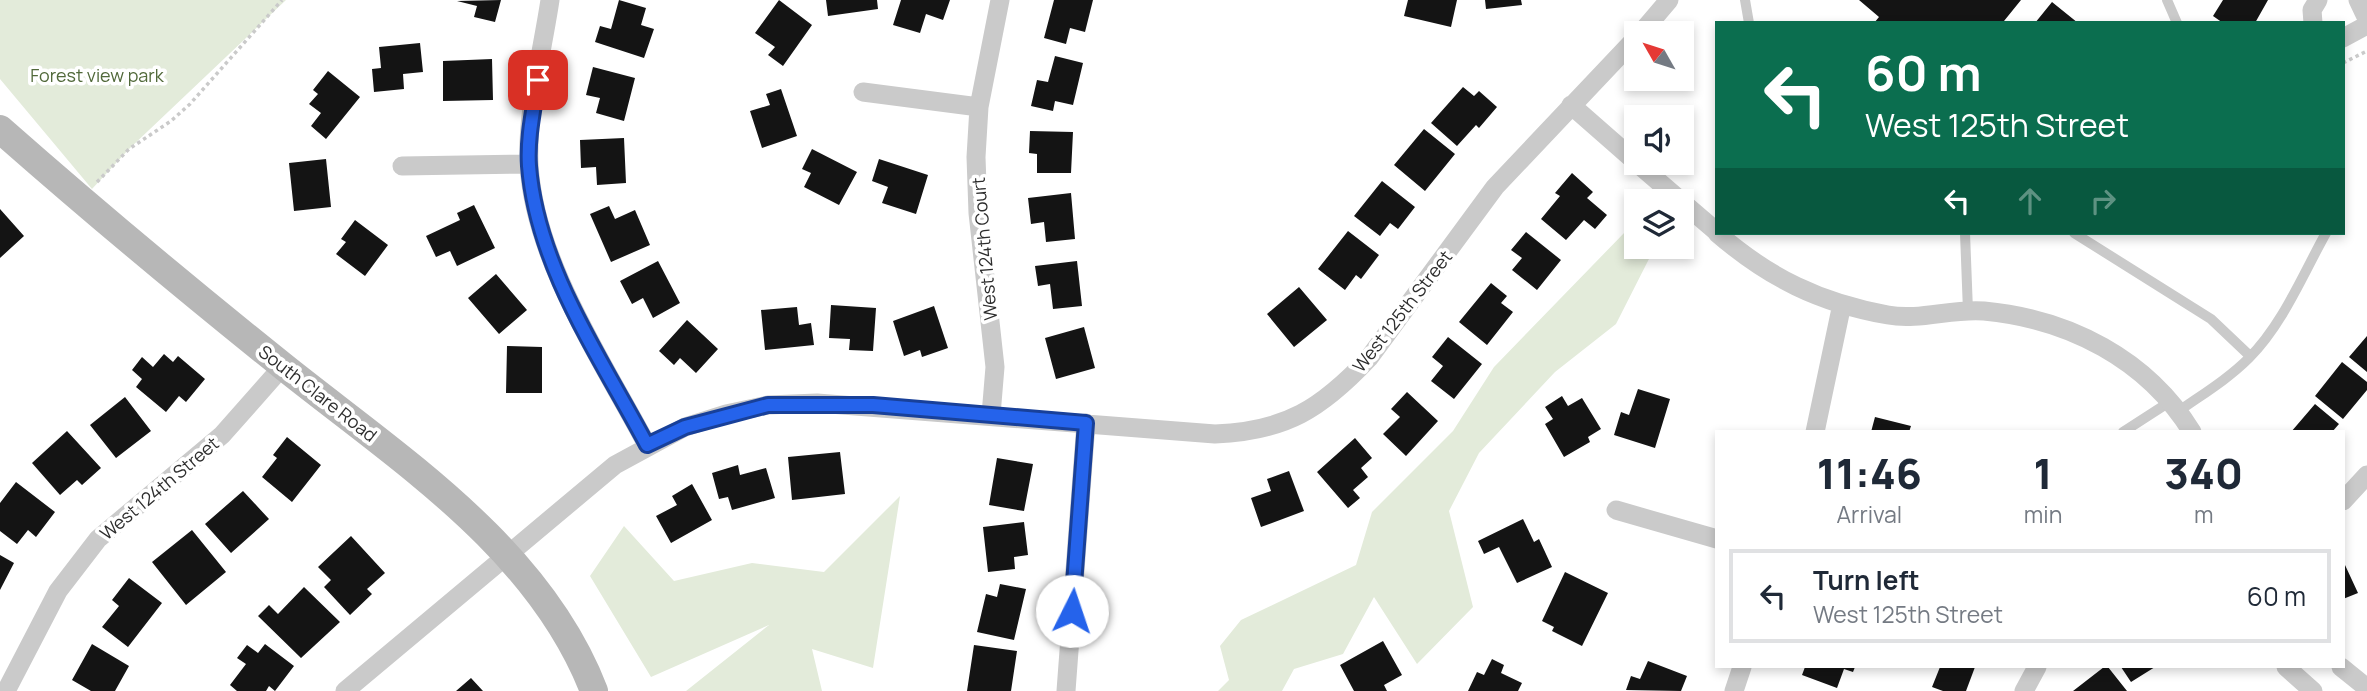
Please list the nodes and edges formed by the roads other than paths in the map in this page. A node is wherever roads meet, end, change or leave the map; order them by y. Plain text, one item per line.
1 (550, 0) edge
2 (1000, 0) edge
3 (1669, 0) edge
4 (1745, 0) edge
5 (2167, 0) edge
6 (2318, 0) edge
7 (2358, 0) edge
8 (1651, 21) edge
9 (1749, 21) edge
10 (2176, 21) edge
11 (2313, 21) edge
12 (2367, 22) edge
13 (2345, 36) edge
14 (1624, 50) edge
15 (863, 92) dead end
16 (1571, 105) junction
17 (979, 107) junction
18 (0, 130) edge
19 (1624, 151) edge
20 (529, 163) junction
21 (402, 166) dead end
22 (1652, 175) edge
23 (1667, 189) edge
24 (1694, 212) edge
25 (1715, 230) edge
26 (1720, 235) edge
27 (1965, 235) edge
28 (2077, 235) edge
29 (2325, 235) edge
30 (1842, 304) junction
31 (1968, 311) junction
32 (2250, 356) junction
33 (283, 366) junction
34 (2175, 406) junction
35 (991, 415) junction
36 (1086, 423) junction
37 (1815, 430) edge
38 (2127, 430) edge
39 (2191, 430) edge
40 (647, 445) junction
41 (2367, 474) edge
42 (2345, 499) edge
43 (1616, 510) dead end
44 (1715, 538) edge
45 (507, 556) junction
46 (1742, 668) edge
47 (2036, 668) edge
48 (2287, 668) edge
49 (2342, 668) edge
50 (2367, 688) edge
51 (6, 691) edge
52 (345, 691) edge
53 (594, 691) edge
54 (1066, 691) edge
55 (1734, 691) edge
56 (2024, 691) edge
57 (2313, 691) edge

1 - 20 street
2 - 17 street, West 124th Court
3 - 8 street
4 - 9 lane
5 - 10 lane
6 - 11 street
7 - 12 street
12 - 13 street
14 - 16 street, West 125th Street
15 - 17 street
16 - 19 street
16 - 36 street, West 125th Street
17 - 35 street, West 124th Court
18 - 33 street, South Clare Road
20 - 21 street
20 - 40 street
22 - 23 street
24 - 25 street
26 - 30 street
27 - 31 lane
28 - 32 lane
29 - 32 lane
30 - 31 street
30 - 37 street
31 - 34 street
32 - 34 lane
33 - 45 street, South Clare Road
33 - 51 street, West 124th Street
34 - 38 lane
34 - 39 street
35 - 36 street, West 125th Street
35 - 40 street, West 125th Street
36 - 54 street
40 - 45 street, West 125th Street
41 - 42 street
43 - 44 street
45 - 52 street, West 125th Street
45 - 53 street, South Clare Road
46 - 55 street
47 - 56 street
48 - 57 street
49 - 50 street

